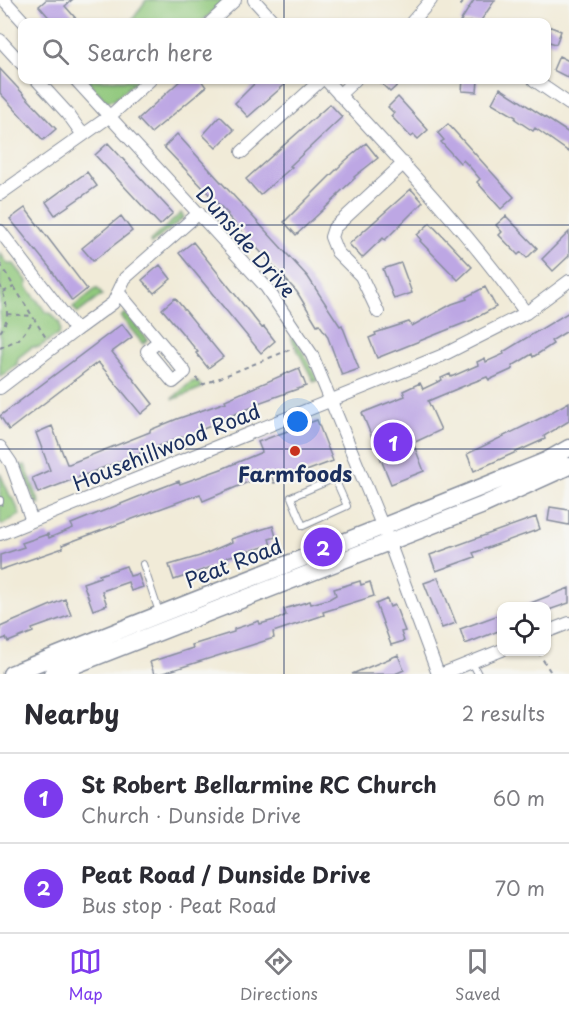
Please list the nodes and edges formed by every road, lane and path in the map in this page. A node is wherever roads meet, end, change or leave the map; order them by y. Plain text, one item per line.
1 (4, 0) edge
2 (235, 0) edge
3 (254, 0) edge
4 (431, 0) edge
5 (465, 0) edge
6 (460, 6) dead end
7 (20, 18) edge
8 (215, 18) edge
9 (270, 18) edge
10 (415, 18) edge
11 (0, 40) edge
12 (18, 60) edge
13 (41, 84) edge
14 (80, 84) edge
15 (146, 84) edge
16 (318, 84) edge
17 (328, 84) edge
18 (350, 84) edge
19 (540, 84) edge
20 (339, 94) junction
21 (569, 104) edge
22 (110, 117) junction
23 (83, 135) junction
24 (242, 152) dead end
25 (404, 163) junction
26 (0, 194) edge
27 (199, 213) junction
28 (0, 231) edge
29 (0, 264) edge
30 (569, 281) edge
31 (0, 285) edge
32 (14, 286) junction
33 (3, 292) junction
34 (119, 293) junction
35 (378, 312) dead end
36 (526, 313) junction
37 (7, 314) junction
38 (32, 316) junction
39 (34, 320) junction
40 (76, 330) junction
41 (0, 332) edge
42 (0, 348) edge
43 (54, 348) junction
44 (297, 352) dead end
45 (185, 372) joint
46 (0, 388) edge
47 (331, 400) junction
48 (0, 447) edge
49 (569, 448) edge
50 (569, 466) edge
51 (359, 468) junction
52 (335, 479) junction
53 (32, 521) junction
54 (0, 534) edge
55 (386, 535) junction
56 (143, 564) dead end
57 (160, 614) junction
58 (569, 623) edge
59 (551, 630) edge
60 (497, 652) edge
61 (541, 656) edge
62 (472, 662) junction
63 (11, 674) edge
64 (52, 674) edge
65 (440, 674) edge
66 (478, 674) edge
67 (552, 674) edge

1 - 7 street
2 - 8 street
3 - 9 street
4 - 10 street
5 - 6 path
11 - 12 street
13 - 23 street
14 - 22 street, Dunside Drive
15 - 22 street
16 - 24 street
17 - 20 street
18 - 20 street
19 - 21 street
20 - 25 street
22 - 23 street
22 - 27 street, Dunside Drive
23 - 26 street
25 - 35 street
25 - 36 street
27 - 34 street
27 - 47 street, Dunside Drive
28 - 40 street
29 - 32 path
30 - 36 street, Househillwood Road
31 - 33 path
32 - 33 path
32 - 38 path
33 - 37 path
34 - 40 street
34 - 45 street
36 - 47 street, Househillwood Road
37 - 38 path
37 - 41 path
38 - 39 path
39 - 42 path
39 - 43 path
40 - 43 street
43 - 46 street
44 - 45 path
47 - 51 street, Dunside Drive
47 - 53 street, Househillwood Road
48 - 53 street
49 - 55 street, Peat Road
50 - 55 street, Peat Road
51 - 52 lane
51 - 55 street, Dunside Drive
52 - 52 lane
53 - 54 street, Househillwood Road
55 - 57 street, Peat Road
55 - 64 street, Peat Road
55 - 65 street, Dunside Drive
56 - 57 lane
57 - 63 street, Peat Road
58 - 59 street
60 - 62 street
61 - 67 path
62 - 65 street
62 - 66 lane

